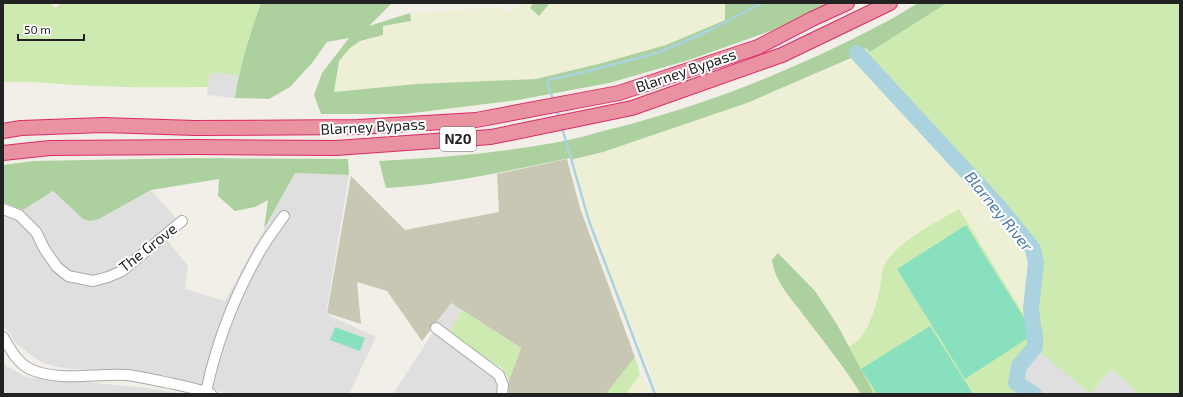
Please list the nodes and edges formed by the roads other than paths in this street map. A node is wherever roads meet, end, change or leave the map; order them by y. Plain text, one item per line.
1 (847, 3) edge
2 (890, 3) edge
3 (3, 131) edge
4 (3, 153) edge
5 (3, 209) edge
6 (284, 216) dead end
7 (182, 221) dead end
8 (436, 328) dead end
9 (3, 337) edge
10 (184, 390) edge
11 (209, 393) edge
12 (502, 394) edge

1 - 3 highway, Blarney Bypass / N20
2 - 4 highway, Blarney Bypass / N20
5 - 7 street, The Grove
6 - 11 street
8 - 12 street
9 - 10 street
10 - 11 street

